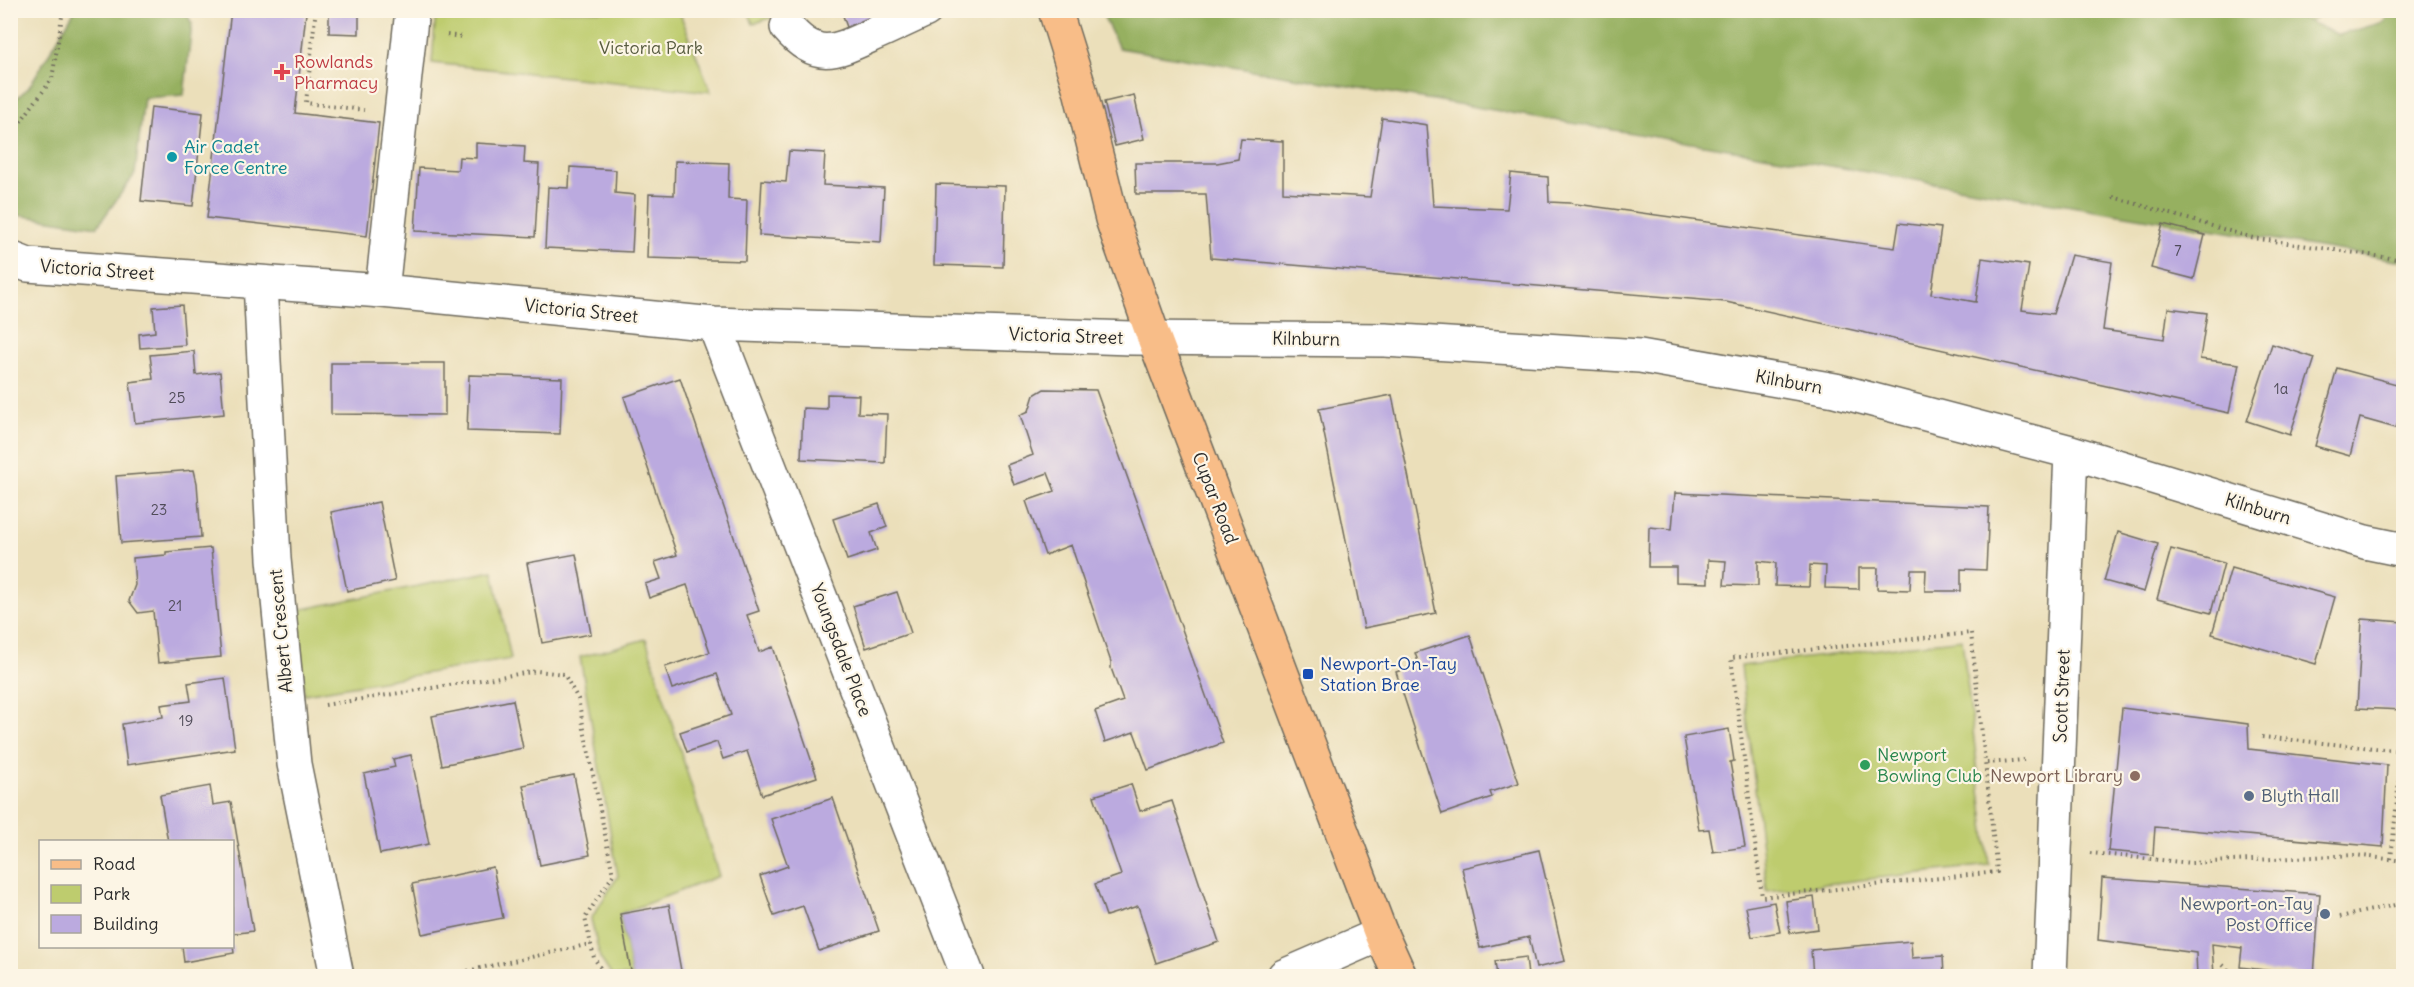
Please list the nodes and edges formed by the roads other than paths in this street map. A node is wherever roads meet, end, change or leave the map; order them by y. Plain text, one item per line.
1 (412, 10) edge
2 (926, 10) edge
3 (1055, 10) edge
4 (787, 27) dead end
5 (10, 258) edge
6 (260, 282) junction
7 (382, 291) junction
8 (714, 324) junction
9 (1154, 338) junction
10 (2071, 452) junction
11 (2403, 550) edge
12 (1380, 934) junction
13 (336, 976) edge
14 (968, 976) edge
15 (1284, 976) edge
16 (1400, 976) edge
17 (2050, 976) edge

1 - 7 street
2 - 4 street
3 - 9 main road, Cupar Road
5 - 6 street, Victoria Street
6 - 7 street, Victoria Street
6 - 13 street, Albert Crescent
7 - 8 street, Victoria Street
8 - 9 street, Victoria Street
8 - 14 street, Youngsdale Place
9 - 10 street, Kilnburn
9 - 12 main road, Cupar Road
10 - 11 street, Kilnburn
10 - 17 street, Scott Street
12 - 15 street
12 - 16 main road, Cupar Road

